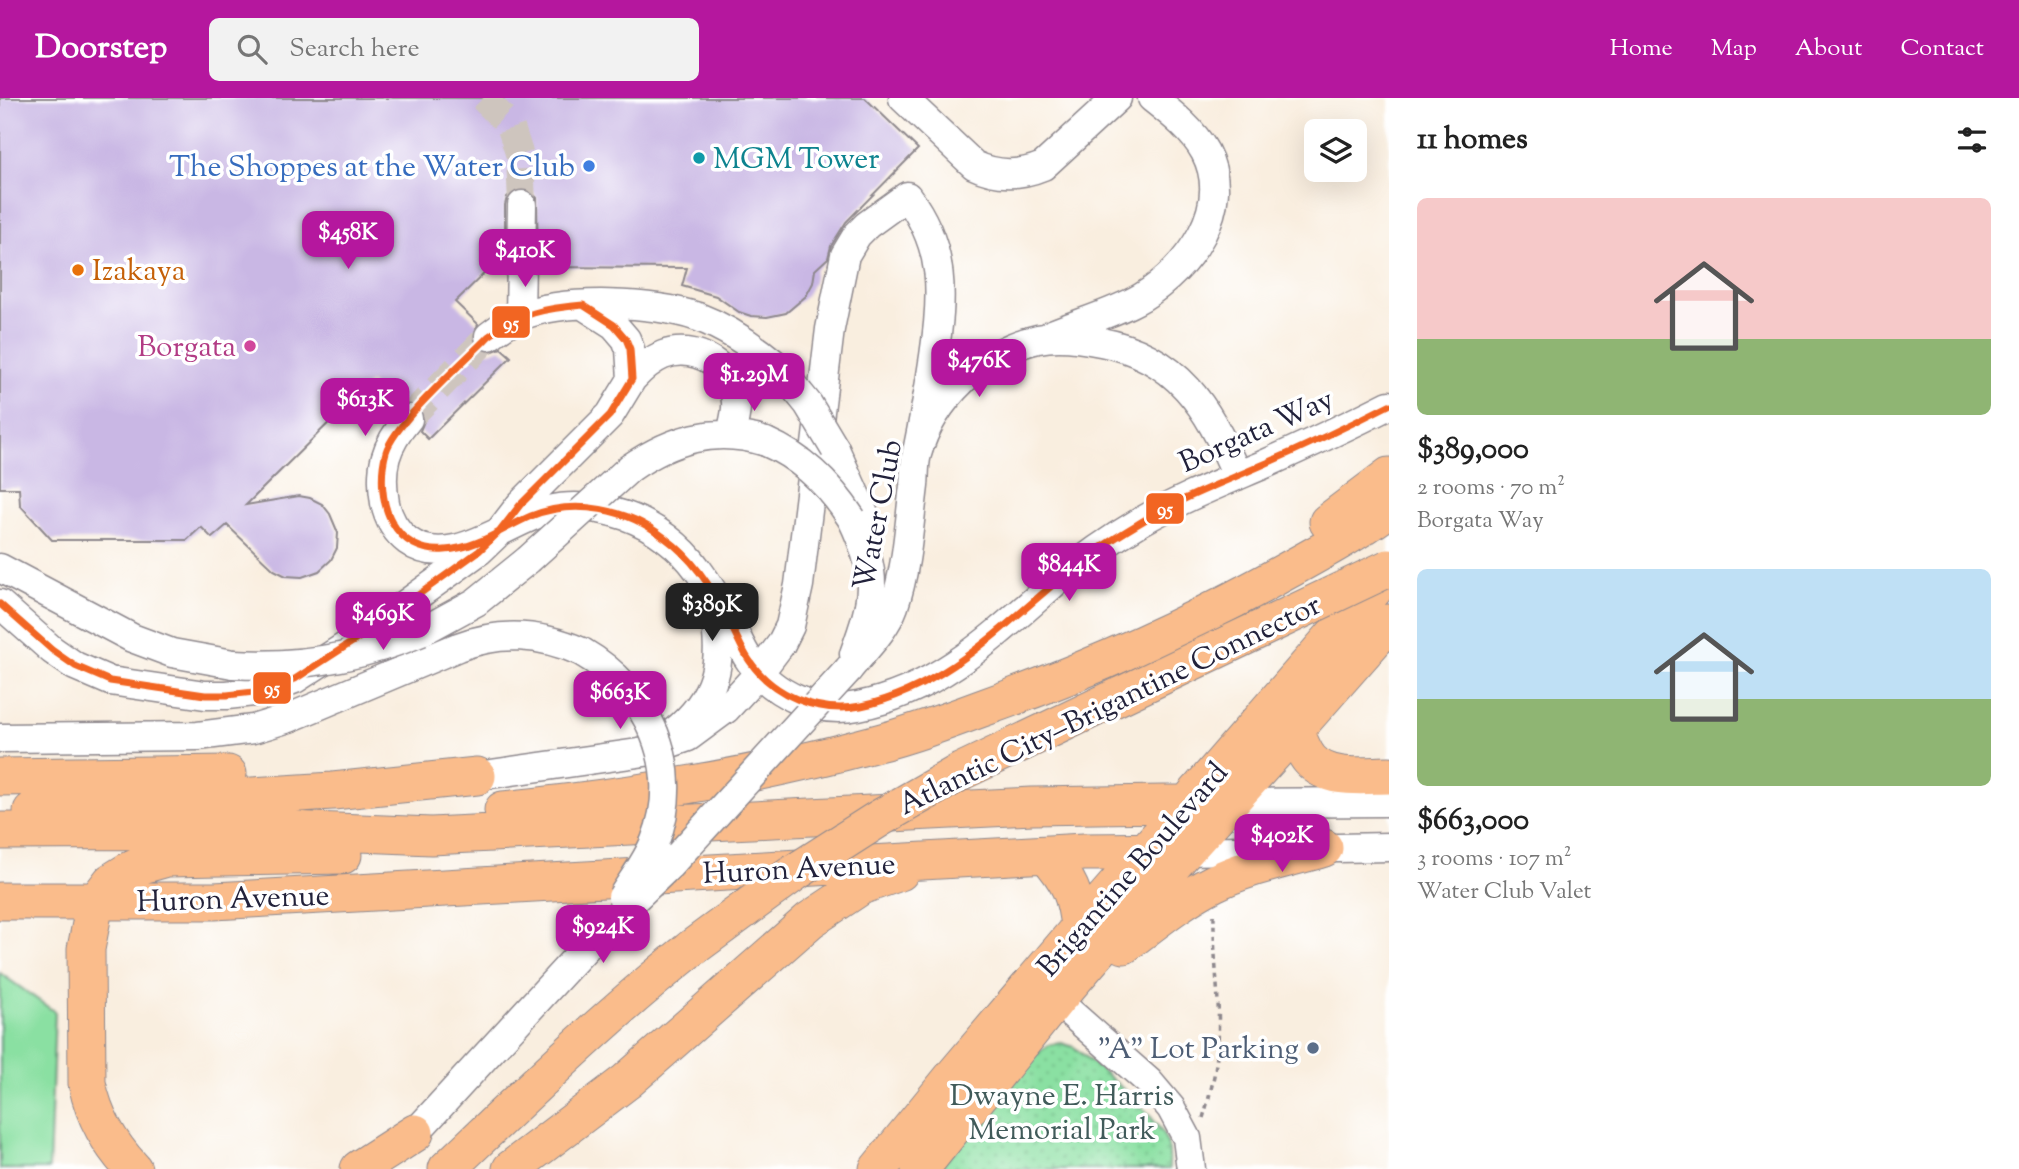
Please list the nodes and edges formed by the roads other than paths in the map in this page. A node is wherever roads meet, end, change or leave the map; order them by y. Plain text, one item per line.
1 (903, 98) edge
2 (1117, 98) edge
3 (1152, 98) edge
4 (523, 205) tunnel mouth
5 (583, 305) junction
6 (520, 316) junction
7 (489, 336) tunnel mouth
8 (1040, 338) junction
9 (632, 379) junction
10 (1389, 405) edge
11 (408, 419) tunnel mouth
12 (731, 435) junction
13 (916, 457) junction
14 (1237, 476) junction
15 (1389, 476) edge
16 (1389, 509) edge
17 (858, 517) junction
18 (500, 531) junction
19 (0, 568) edge
20 (1389, 570) edge
21 (707, 583) junction
22 (0, 604) edge
23 (1389, 623) edge
24 (1151, 640) junction
25 (1374, 645) edge
26 (848, 670) junction
27 (760, 673) junction
28 (263, 691) junction
29 (270, 725) junction
30 (1295, 730) junction
31 (0, 738) edge
32 (645, 751) junction
33 (1389, 775) edge
34 (477, 776) junction
35 (0, 777) edge
36 (1389, 802) edge
37 (1229, 803) junction
38 (1189, 804) junction
39 (0, 816) edge
40 (601, 828) junction
41 (290, 830) junction
42 (0, 831) edge
43 (1389, 847) edge
44 (1324, 848) junction
45 (1185, 851) junction
46 (1145, 852) junction
47 (1047, 855) junction
48 (936, 862) junction
49 (0, 901) edge
50 (94, 903) junction
51 (1079, 928) junction
52 (602, 930) junction
53 (1062, 994) junction
54 (415, 1133) junction
55 (133, 1169) edge
56 (359, 1169) edge
57 (379, 1169) edge
58 (447, 1169) edge
59 (511, 1169) edge
60 (878, 1169) edge
61 (920, 1169) edge
62 (1191, 1169) edge

1 - 2 street
3 - 8 street
4 - 6 street
5 - 6 street
5 - 9 street
5 - 17 street, bridge
6 - 7 street
8 - 13 street, Water Club
8 - 14 street, Water Club
9 - 12 street
9 - 18 street, Borgata Way
10 - 14 street, Borgata Way
11 - 18 street, Borgata Way
12 - 17 street, bridge
12 - 19 street, bridge
13 - 26 street, Water Club
13 - 27 street
14 - 27 street, Borgata Way
15 - 24 main road
16 - 24 main road, Atlantic City–Brigantine Connector
17 - 26 street
18 - 21 street, Borgata Way
18 - 28 street, Borgata Way
20 - 38 main road, Brigantine Boulevard
20 - 58 main road, Atlantic City–Brigantine Connector, bridge
21 - 27 street, Borgata Way
21 - 32 street
22 - 28 street, Borgata Way
23 - 25 main road, Brigantine Boulevard
24 - 41 main road, Atlantic City–Brigantine Connector
25 - 30 main road, Brigantine Boulevard
26 - 52 street, Water Club, bridge
27 - 32 street
28 - 29 street
29 - 31 street
29 - 52 street, bridge
30 - 33 main road
30 - 37 main road, Brigantine Boulevard
32 - 34 street
34 - 35 main road
34 - 39 main road
36 - 37 street, Huron Avenue
37 - 38 main road, Huron Avenue
37 - 45 main road, Brigantine Boulevard
38 - 40 main road, Huron Avenue
38 - 46 main road, Brigantine Boulevard
40 - 41 main road, Huron Avenue
40 - 50 main road
41 - 42 main road, Huron Avenue
43 - 44 street, Huron Avenue
44 - 45 street, Huron Avenue
44 - 53 main road
45 - 46 main road, Huron Avenue
45 - 53 main road, Brigantine Boulevard
46 - 47 main road, Huron Avenue
46 - 51 main road, Brigantine Boulevard
47 - 48 main road, Huron Avenue
47 - 51 main road
48 - 50 main road, Huron Avenue
48 - 59 main road
49 - 50 main road, Huron Avenue
50 - 55 main road
51 - 60 main road, Brigantine Boulevard
52 - 54 street, Water Club
53 - 61 main road, Brigantine Boulevard
53 - 62 street
54 - 56 main road
54 - 57 main road

